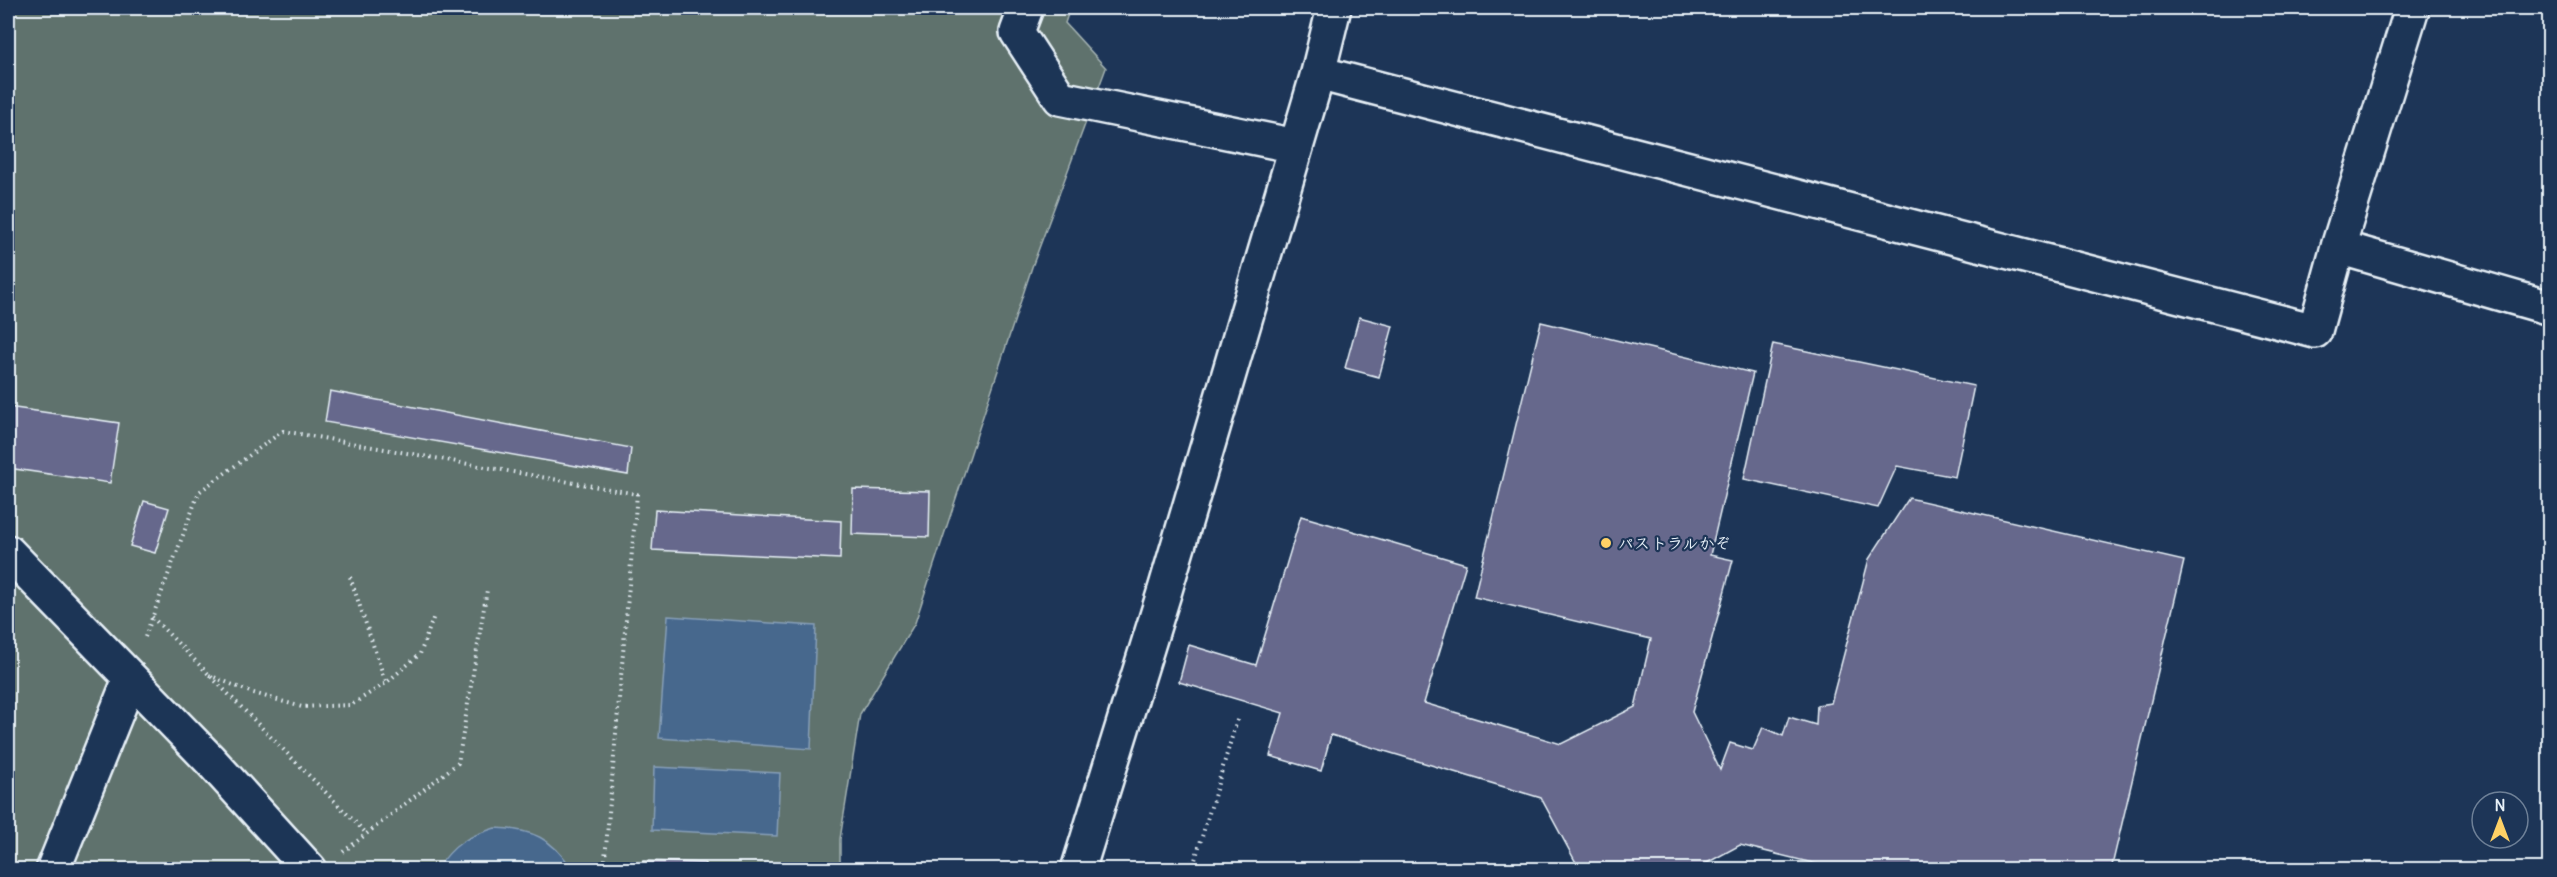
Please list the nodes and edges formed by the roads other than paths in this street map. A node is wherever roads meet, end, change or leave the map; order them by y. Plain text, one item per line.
1 (1026, 8) edge
2 (1334, 8) edge
3 (2412, 8) edge
4 (1318, 73) junction
5 (1296, 146) junction
6 (2338, 247) junction
7 (2550, 308) edge
8 (8, 552) edge
9 (130, 678) junction
10 (53, 870) edge
11 (310, 870) edge
12 (1078, 870) edge

1 - 5 street
2 - 4 street
3 - 6 street
4 - 5 street
4 - 6 street
5 - 12 street
6 - 7 street
8 - 9 street
9 - 10 street
9 - 11 street

